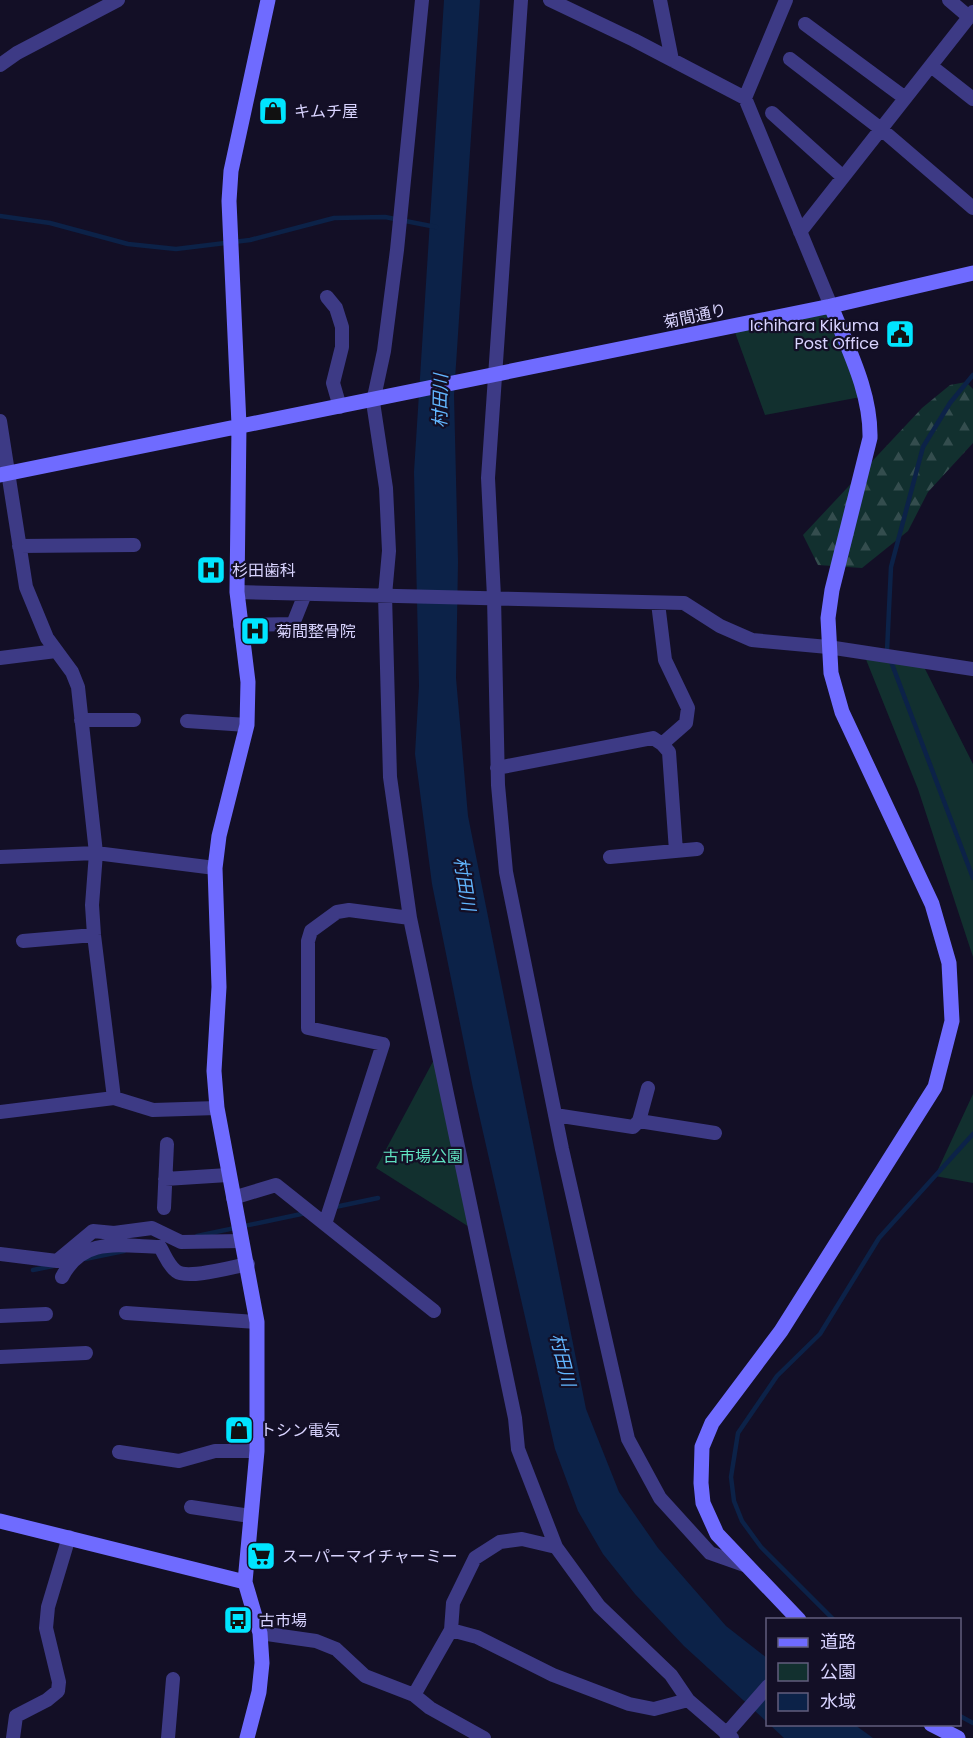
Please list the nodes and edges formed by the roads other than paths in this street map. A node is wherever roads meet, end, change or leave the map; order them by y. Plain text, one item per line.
1 (118, 0) edge
2 (268, 0) edge
3 (422, 0) edge
4 (521, 0) edge
5 (550, 0) edge
6 (660, 0) edge
7 (786, 0) edge
8 (949, 0) edge
9 (971, 14) edge
10 (805, 24) dead end
11 (790, 59) dead end
12 (672, 60) junction
13 (0, 65) edge
14 (930, 66) junction
15 (745, 98) junction
16 (905, 98) junction
17 (973, 99) edge
18 (772, 114) dead end
19 (881, 129) junction
20 (843, 177) junction
21 (973, 208) edge
22 (800, 232) junction
23 (973, 273) edge
24 (327, 297) dead end
25 (831, 306) junction
26 (494, 376) junction
27 (373, 402) junction
28 (340, 407) junction
29 (0, 421) edge
30 (240, 425) junction
31 (4, 475) edge
32 (19, 546) junction
33 (134, 546) dead end
34 (237, 592) junction
35 (305, 594) junction
36 (385, 595) junction
37 (494, 597) junction
38 (658, 603) junction
39 (240, 625) junction
40 (828, 647) junction
41 (56, 651) junction
42 (0, 658) edge
43 (973, 669) edge
44 (81, 720) junction
45 (134, 720) dead end
46 (187, 721) dead end
47 (247, 725) junction
48 (662, 744) junction
49 (497, 768) junction
50 (697, 849) dead end
51 (676, 851) junction
52 (96, 853) junction
53 (0, 857) edge
54 (610, 857) dead end
55 (214, 868) junction
56 (410, 918) junction
57 (94, 934) junction
58 (22, 941) dead end
59 (648, 1088) dead end
60 (114, 1098) junction
61 (217, 1108) junction
62 (0, 1112) edge
63 (555, 1115) junction
64 (639, 1121) junction
65 (715, 1133) dead end
66 (167, 1144) dead end
67 (228, 1175) junction
68 (165, 1179) junction
69 (233, 1198) junction
70 (164, 1208) dead end
71 (325, 1224) junction
72 (242, 1241) junction
73 (0, 1254) edge
74 (248, 1264) junction
75 (63, 1277) dead end
76 (434, 1311) dead end
77 (126, 1313) dead end
78 (46, 1314) dead end
79 (0, 1316) edge
80 (257, 1322) junction
81 (86, 1353) dead end
82 (0, 1357) edge
83 (256, 1451) junction
84 (119, 1452) dead end
85 (191, 1507) dead end
86 (250, 1516) junction
87 (0, 1521) edge
88 (69, 1537) junction
89 (556, 1547) junction
90 (744, 1565) junction
91 (245, 1582) junction
92 (797, 1618) edge
93 (451, 1630) junction
94 (260, 1633) junction
95 (173, 1679) dead end
96 (766, 1689) edge
97 (414, 1695) junction
98 (688, 1700) junction
99 (933, 1726) edge
100 (729, 1736) edge
101 (13, 1738) edge
102 (168, 1738) edge
103 (247, 1738) edge
104 (484, 1738) edge
105 (958, 1738) edge

1 - 13 street
2 - 30 street
3 - 27 street
4 - 26 street
5 - 12 street
6 - 12 street
7 - 15 street
8 - 9 street
9 - 14 street
10 - 16 street
11 - 19 street
12 - 15 street
14 - 16 street
14 - 17 street
15 - 22 street
16 - 19 street
18 - 20 street
19 - 20 street
19 - 21 street
20 - 22 street
22 - 25 street
23 - 25 street, 菊間通り
24 - 28 street
25 - 26 street, 菊間通り
25 - 40 street
26 - 27 street, 菊間通り
26 - 37 street
27 - 28 street, 菊間通り
27 - 36 street
28 - 30 street, 菊間通り
29 - 31 street
30 - 31 street, 菊間通り
30 - 34 street
31 - 32 street
32 - 33 street
32 - 41 street
34 - 35 street
34 - 39 street
35 - 36 street
35 - 39 street
36 - 37 street
36 - 56 street
37 - 38 street
37 - 49 street
38 - 40 street
38 - 48 street
39 - 47 street
40 - 43 street
40 - 90 street
41 - 42 street
41 - 44 street
44 - 45 street
44 - 52 street
46 - 47 street
47 - 55 street
48 - 49 street
48 - 51 street
49 - 63 street
50 - 51 street
51 - 54 street
52 - 53 street
52 - 55 street
52 - 57 street
55 - 61 street
56 - 71 street
56 - 89 street
57 - 58 street
57 - 60 street
59 - 64 street
60 - 61 street
60 - 62 street
61 - 67 street
63 - 64 street
63 - 90 street
64 - 65 street
66 - 68 street
67 - 68 street
67 - 69 street
68 - 70 street
69 - 71 street
69 - 72 street
71 - 76 street
72 - 73 street
72 - 74 street
74 - 75 street
74 - 80 street
77 - 80 street
78 - 79 street
80 - 83 street
81 - 82 street
83 - 84 street
83 - 86 street
85 - 86 street
86 - 91 street
87 - 88 street
88 - 91 street
88 - 101 street
89 - 93 street
89 - 98 street
90 - 92 street
91 - 94 street
93 - 97 street
93 - 98 street
94 - 97 street
94 - 103 street
95 - 102 street
96 - 100 street
97 - 104 street
98 - 100 street
99 - 105 street

